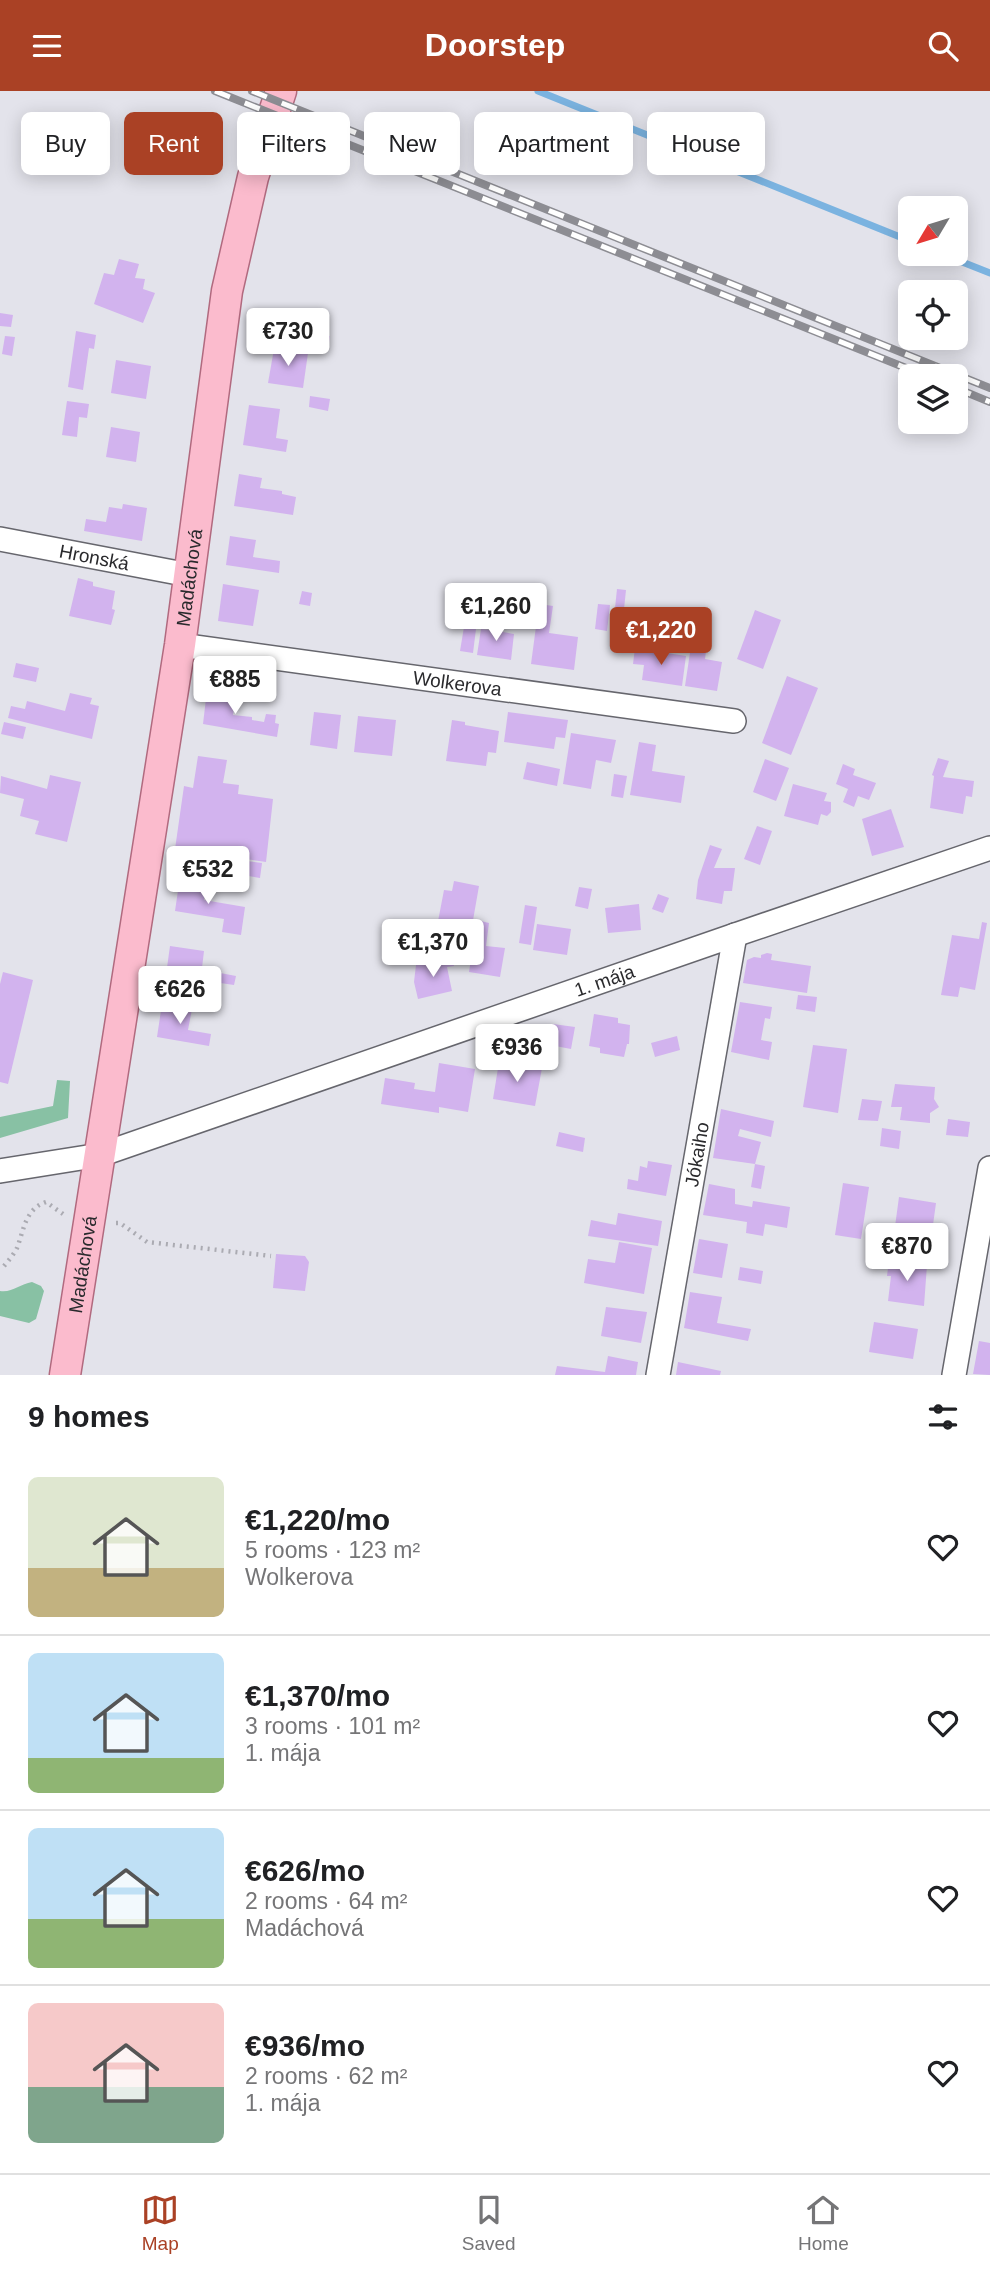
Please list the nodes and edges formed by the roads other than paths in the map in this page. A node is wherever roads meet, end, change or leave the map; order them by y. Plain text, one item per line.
1 (281, 91) edge
2 (0, 539) edge
3 (189, 575) junction
4 (180, 645) junction
5 (734, 721) dead end
6 (990, 848) edge
7 (735, 935) junction
8 (100, 1155) junction
9 (990, 1168) edge
10 (0, 1171) edge
11 (65, 1375) edge
12 (658, 1375) edge
13 (954, 1375) edge

1 - 3 main road, Madáchová
2 - 3 street, Hronská
3 - 4 main road, Madáchová
4 - 5 street, Wolkerova
4 - 8 main road, Madáchová
6 - 7 street, 1. mája
7 - 8 street, 1. mája
7 - 12 street, Jókaiho
8 - 10 street
8 - 11 main road, Madáchová
9 - 13 street

